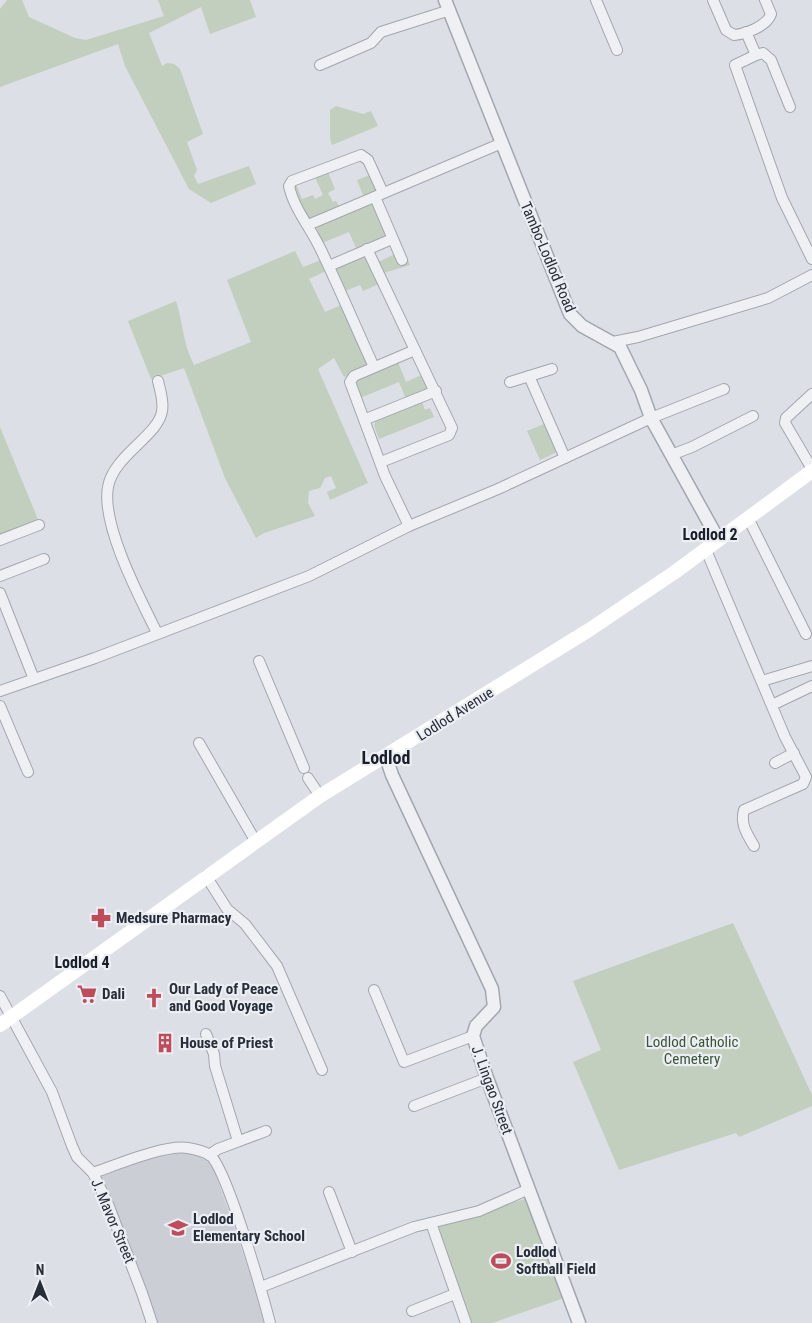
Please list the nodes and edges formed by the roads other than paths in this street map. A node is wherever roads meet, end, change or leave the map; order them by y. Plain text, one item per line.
1 (596, 0) edge
2 (714, 0) edge
3 (764, 0) edge
4 (447, 5) edge
5 (746, 32) junction
6 (617, 50) dead end
7 (756, 55) junction
8 (320, 64) dead end
9 (790, 107) dead end
10 (502, 143) junction
11 (379, 195) junction
12 (308, 225) junction
13 (392, 239) junction
14 (367, 250) junction
15 (812, 259) edge
16 (402, 260) dead end
17 (329, 266) junction
18 (812, 275) edge
19 (613, 342) junction
20 (415, 350) junction
21 (374, 368) junction
22 (552, 369) dead end
23 (528, 376) junction
24 (158, 381) dead end
25 (510, 382) dead end
26 (724, 390) dead end
27 (436, 391) junction
28 (812, 394) edge
29 (753, 416) dead end
30 (651, 418) junction
31 (366, 419) junction
32 (671, 455) junction
33 (565, 458) junction
34 (381, 462) junction
35 (812, 470) edge
36 (748, 518) junction
37 (39, 525) dead end
38 (409, 526) junction
39 (718, 539) junction
40 (0, 540) edge
41 (706, 550) junction
42 (44, 559) dead end
43 (0, 576) edge
44 (0, 593) edge
45 (157, 633) junction
46 (806, 634) dead end
47 (259, 661) dead end
48 (812, 666) edge
49 (34, 678) junction
50 (762, 681) junction
51 (812, 686) edge
52 (0, 691) edge
53 (772, 705) junction
54 (0, 706) edge
55 (199, 743) dead end
56 (794, 753) junction
57 (386, 757) junction
58 (775, 763) dead end
59 (304, 768) dead end
60 (28, 772) dead end
61 (308, 778) dead end
62 (320, 796) junction
63 (256, 842) junction
64 (754, 846) dead end
65 (206, 876) junction
66 (374, 990) dead end
67 (0, 996) edge
68 (6, 1022) edge
69 (206, 1034) dead end
70 (473, 1036) junction
71 (322, 1070) dead end
72 (487, 1078) junction
73 (414, 1106) dead end
74 (266, 1131) dead end
75 (238, 1141) junction
76 (209, 1155) junction
77 (93, 1172) junction
78 (528, 1189) junction
79 (329, 1192) dead end
80 (431, 1223) junction
81 (352, 1252) junction
82 (261, 1287) junction
83 (455, 1294) junction
84 (412, 1311) dead end
85 (152, 1323) edge
86 (270, 1323) edge
87 (466, 1323) edge
88 (579, 1323) edge

1 - 6 street
2 - 5 street
3 - 5 street
4 - 8 street
4 - 10 street, Tambo-Lodlod Road
5 - 7 street
7 - 9 street
7 - 15 street
10 - 11 street
10 - 19 street, Tambo-Lodlod Road
11 - 12 street
11 - 12 street
11 - 13 street
12 - 17 street
13 - 14 street
13 - 16 street
14 - 17 street
14 - 20 street
17 - 21 street
18 - 19 street
19 - 30 street, Tambo-Lodlod Road
20 - 21 street
20 - 27 street
21 - 31 street
22 - 23 street
23 - 25 street
23 - 33 street
24 - 45 street
26 - 30 street
27 - 31 street
27 - 34 street
28 - 35 street
29 - 32 street
30 - 32 street, Tambo-Lodlod Road
30 - 33 street
31 - 34 street
32 - 39 street, Tambo-Lodlod Road
33 - 38 street
34 - 38 street
35 - 36 main road, Lodlod Avenue
36 - 39 main road, Lodlod Avenue
36 - 46 street
37 - 40 street
38 - 45 street
39 - 41 main road, Lodlod Avenue
41 - 50 street
41 - 57 main road, Lodlod Avenue
42 - 43 street
44 - 49 street
45 - 49 street
47 - 59 street
48 - 50 street
49 - 52 street
50 - 53 street
51 - 53 street
53 - 56 street
54 - 60 street
55 - 63 street
56 - 58 street
56 - 64 street
57 - 62 main road, Lodlod Avenue
57 - 70 street, J. Lingao Street
61 - 62 street
62 - 63 main road, Lodlod Avenue
63 - 65 main road, Lodlod Avenue
65 - 68 main road, Lodlod Avenue
65 - 71 street
66 - 70 street
67 - 68 street, J. Mavor Street
68 - 77 street, J. Mavor Street
69 - 75 street
70 - 72 street, J. Lingao Street
72 - 73 street
72 - 78 street, J. Lingao Street
74 - 75 street
75 - 76 street
76 - 77 street
76 - 82 street
77 - 85 street, J. Mavor Street
78 - 80 street
78 - 88 street, J. Lingao Street
79 - 81 street
80 - 81 street
80 - 83 street
81 - 82 street
82 - 86 street
83 - 84 street
83 - 87 street

